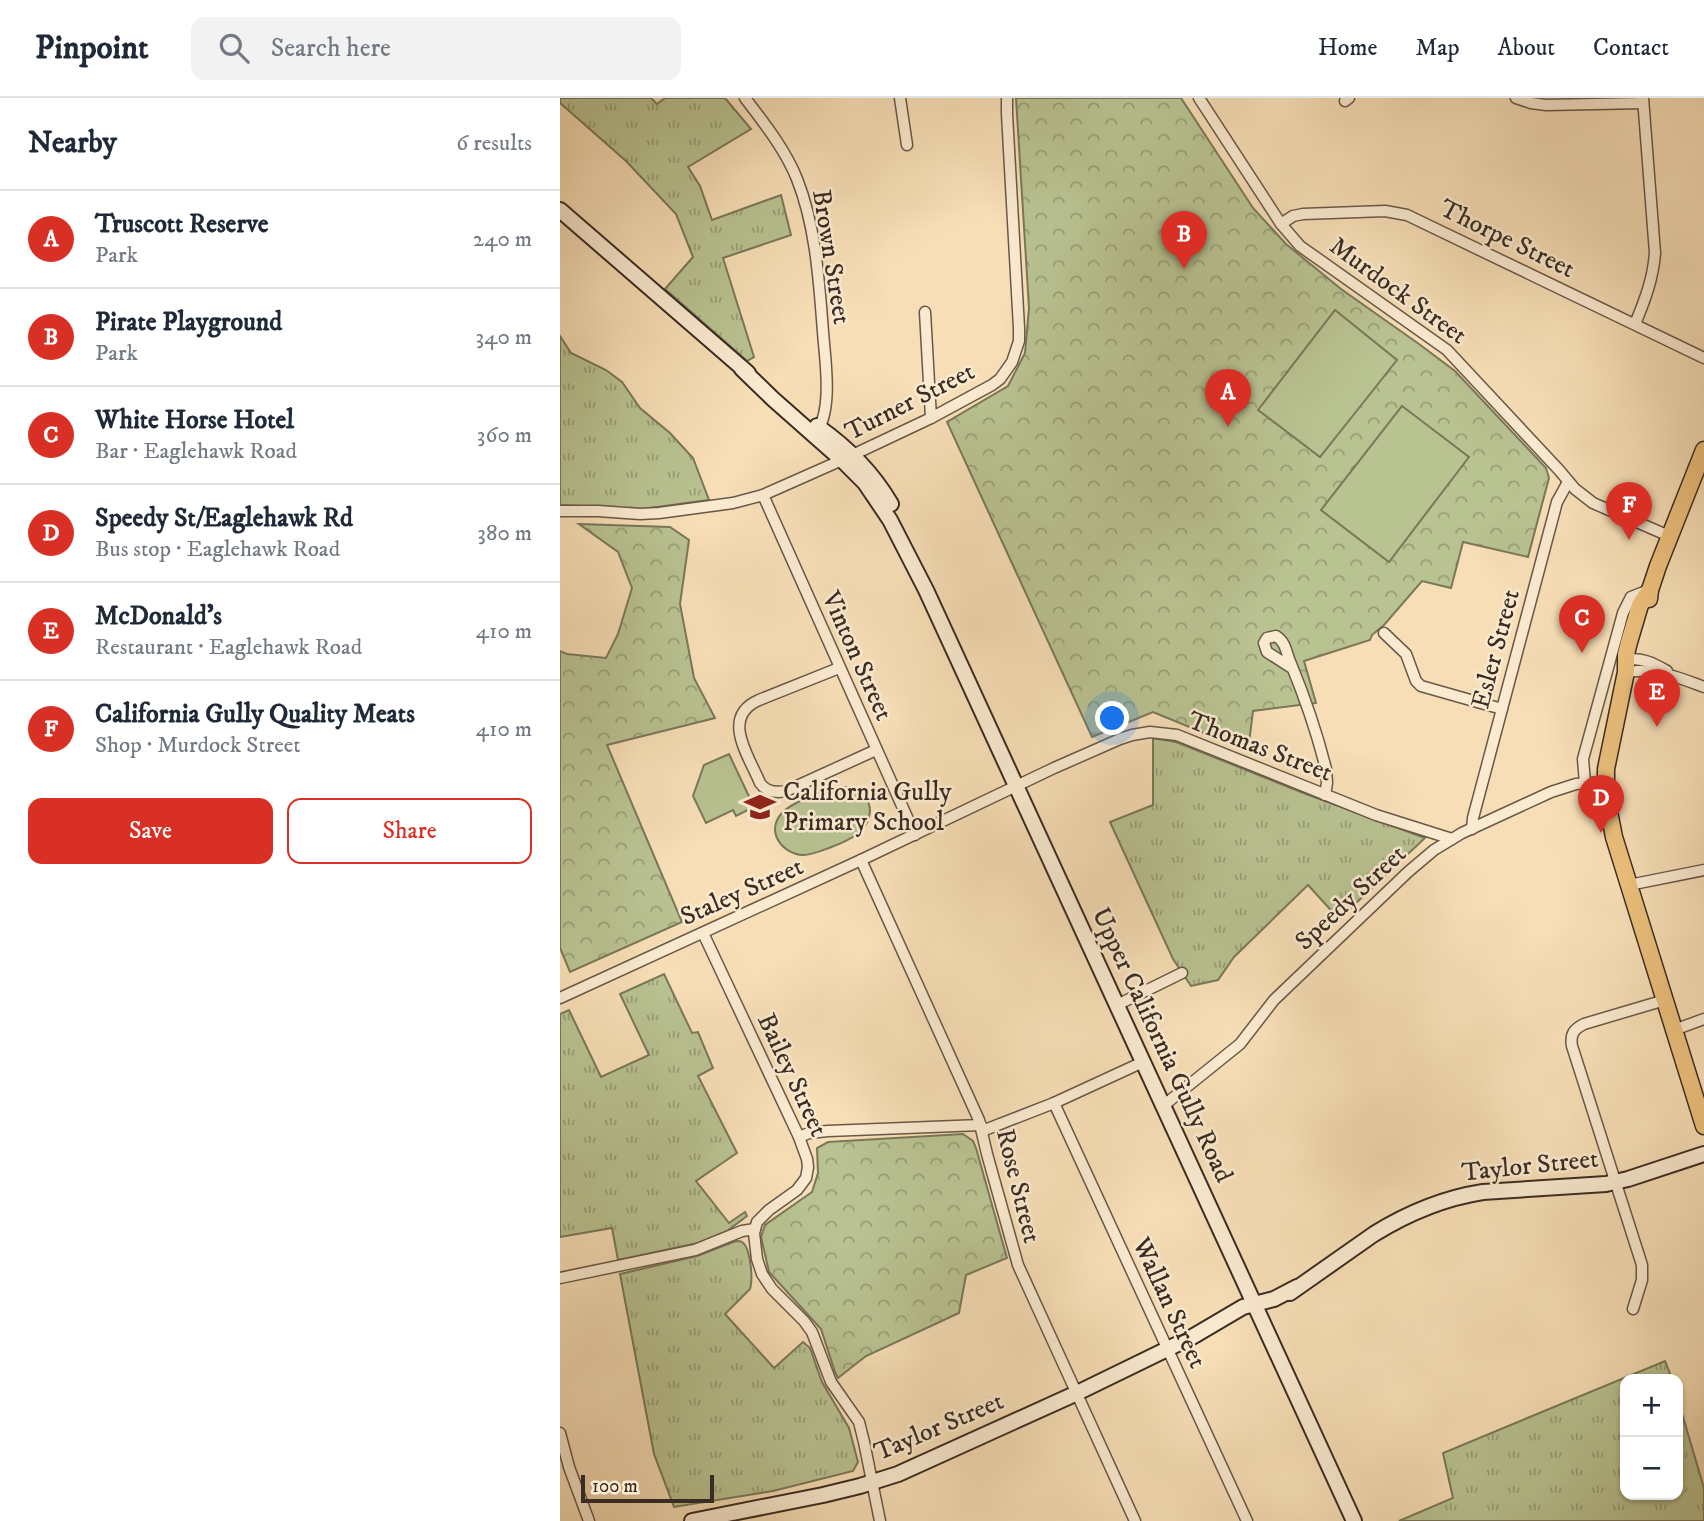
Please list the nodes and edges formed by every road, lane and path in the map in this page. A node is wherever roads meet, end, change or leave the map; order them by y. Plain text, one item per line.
1 (745, 98) edge
2 (900, 98) edge
3 (1007, 98) edge
4 (1199, 98) edge
5 (1516, 98) edge
6 (1643, 100) edge
7 (907, 145) dead end
8 (560, 210) edge
9 (1281, 224) junction
10 (925, 312) dead end
11 (1635, 324) junction
12 (1704, 358) edge
13 (931, 418) junction
14 (817, 432) junction
15 (1704, 450) edge
16 (847, 457) junction
17 (1569, 482) junction
18 (763, 495) junction
19 (560, 511) edge
20 (1669, 536) junction
21 (1650, 590) junction
22 (1384, 633) dead end
23 (1629, 663) junction
24 (839, 668) junction
25 (1292, 668) dead end
26 (1676, 676) junction
27 (1704, 687) edge
28 (1502, 709) junction
29 (876, 750) junction
30 (1605, 782) junction
31 (1585, 783) junction
32 (1016, 787) junction
33 (1325, 795) junction
34 (1472, 829) junction
35 (915, 835) junction
36 (1452, 839) junction
37 (861, 860) junction
38 (1704, 870) edge
39 (1629, 885) junction
40 (703, 933) junction
41 (1182, 973) dead end
42 (560, 998) edge
43 (1665, 1000) junction
44 (1116, 1005) junction
45 (1704, 1019) edge
46 (1674, 1030) junction
47 (1143, 1062) junction
48 (1054, 1103) junction
49 (1163, 1106) junction
50 (1704, 1126) edge
51 (982, 1128) junction
52 (799, 1137) junction
53 (1704, 1154) edge
54 (1616, 1182) junction
55 (755, 1229) junction
56 (560, 1278) edge
57 (1257, 1309) junction
58 (1633, 1309) dead end
59 (1168, 1349) junction
60 (1077, 1393) junction
61 (560, 1433) edge
62 (872, 1482) junction
63 (589, 1521) edge
64 (692, 1521) edge
65 (880, 1521) edge
66 (1135, 1521) edge
67 (1247, 1521) edge
68 (1354, 1521) edge

1 - 14 street, Brown Street
2 - 7 street
3 - 13 street, Turner Street
4 - 9 street, Murdock Street
5 - 6 street
6 - 11 street
8 - 14 street, Upper California Gully Road
9 - 11 street, Thorpe Street
9 - 17 street, Murdock Street
10 - 13 street
11 - 12 street, Thorpe Street
13 - 16 street, Turner Street
14 - 16 street, Upper California Gully Road
15 - 20 main road
16 - 18 street, Turner Street
16 - 32 street, Upper California Gully Road
17 - 20 street, Murdock Street
17 - 28 street, Esler Street
18 - 19 street, Turner Street
18 - 24 street, Vinton Street
20 - 21 main road
21 - 23 main road
21 - 31 street
22 - 28 street
23 - 26 street
23 - 26 street
23 - 30 main road
24 - 29 street, Vinton Street
24 - 29 street
25 - 33 street
26 - 27 street
28 - 34 street, Esler Street
29 - 35 street, Vinton Street
30 - 31 street, Speedy Street
30 - 39 main road
31 - 34 street, Speedy Street
32 - 33 street, Thomas Street
32 - 35 street, Staley Street
32 - 44 street, Upper California Gully Road
33 - 36 street, Thomas Street
34 - 36 street, Speedy Street
35 - 37 street, Staley Street
36 - 49 street, Speedy Street
37 - 40 street, Staley Street
37 - 51 street, Rose Street
38 - 39 street
39 - 43 main road
40 - 42 street, Staley Street
40 - 52 street, Bailey Street
41 - 44 street
43 - 46 main road
43 - 54 street
44 - 47 street, Upper California Gully Road
45 - 46 street
46 - 50 main road
47 - 48 street
47 - 49 street, Upper California Gully Road
48 - 51 street
48 - 59 street, Wallan Street
49 - 57 street, Upper California Gully Road
51 - 52 street
51 - 60 street, Rose Street
52 - 55 street, Bailey Street
53 - 54 street, Taylor Street
54 - 57 street, Taylor Street
54 - 58 street
55 - 56 street
55 - 62 street
57 - 59 street, Taylor Street
57 - 68 street, Upper California Gully Road
59 - 60 street, Taylor Street
59 - 67 street, Wallan Street
60 - 62 street, Taylor Street
60 - 66 street, Rose Street
61 - 63 street
62 - 64 street, Taylor Street
62 - 65 street

